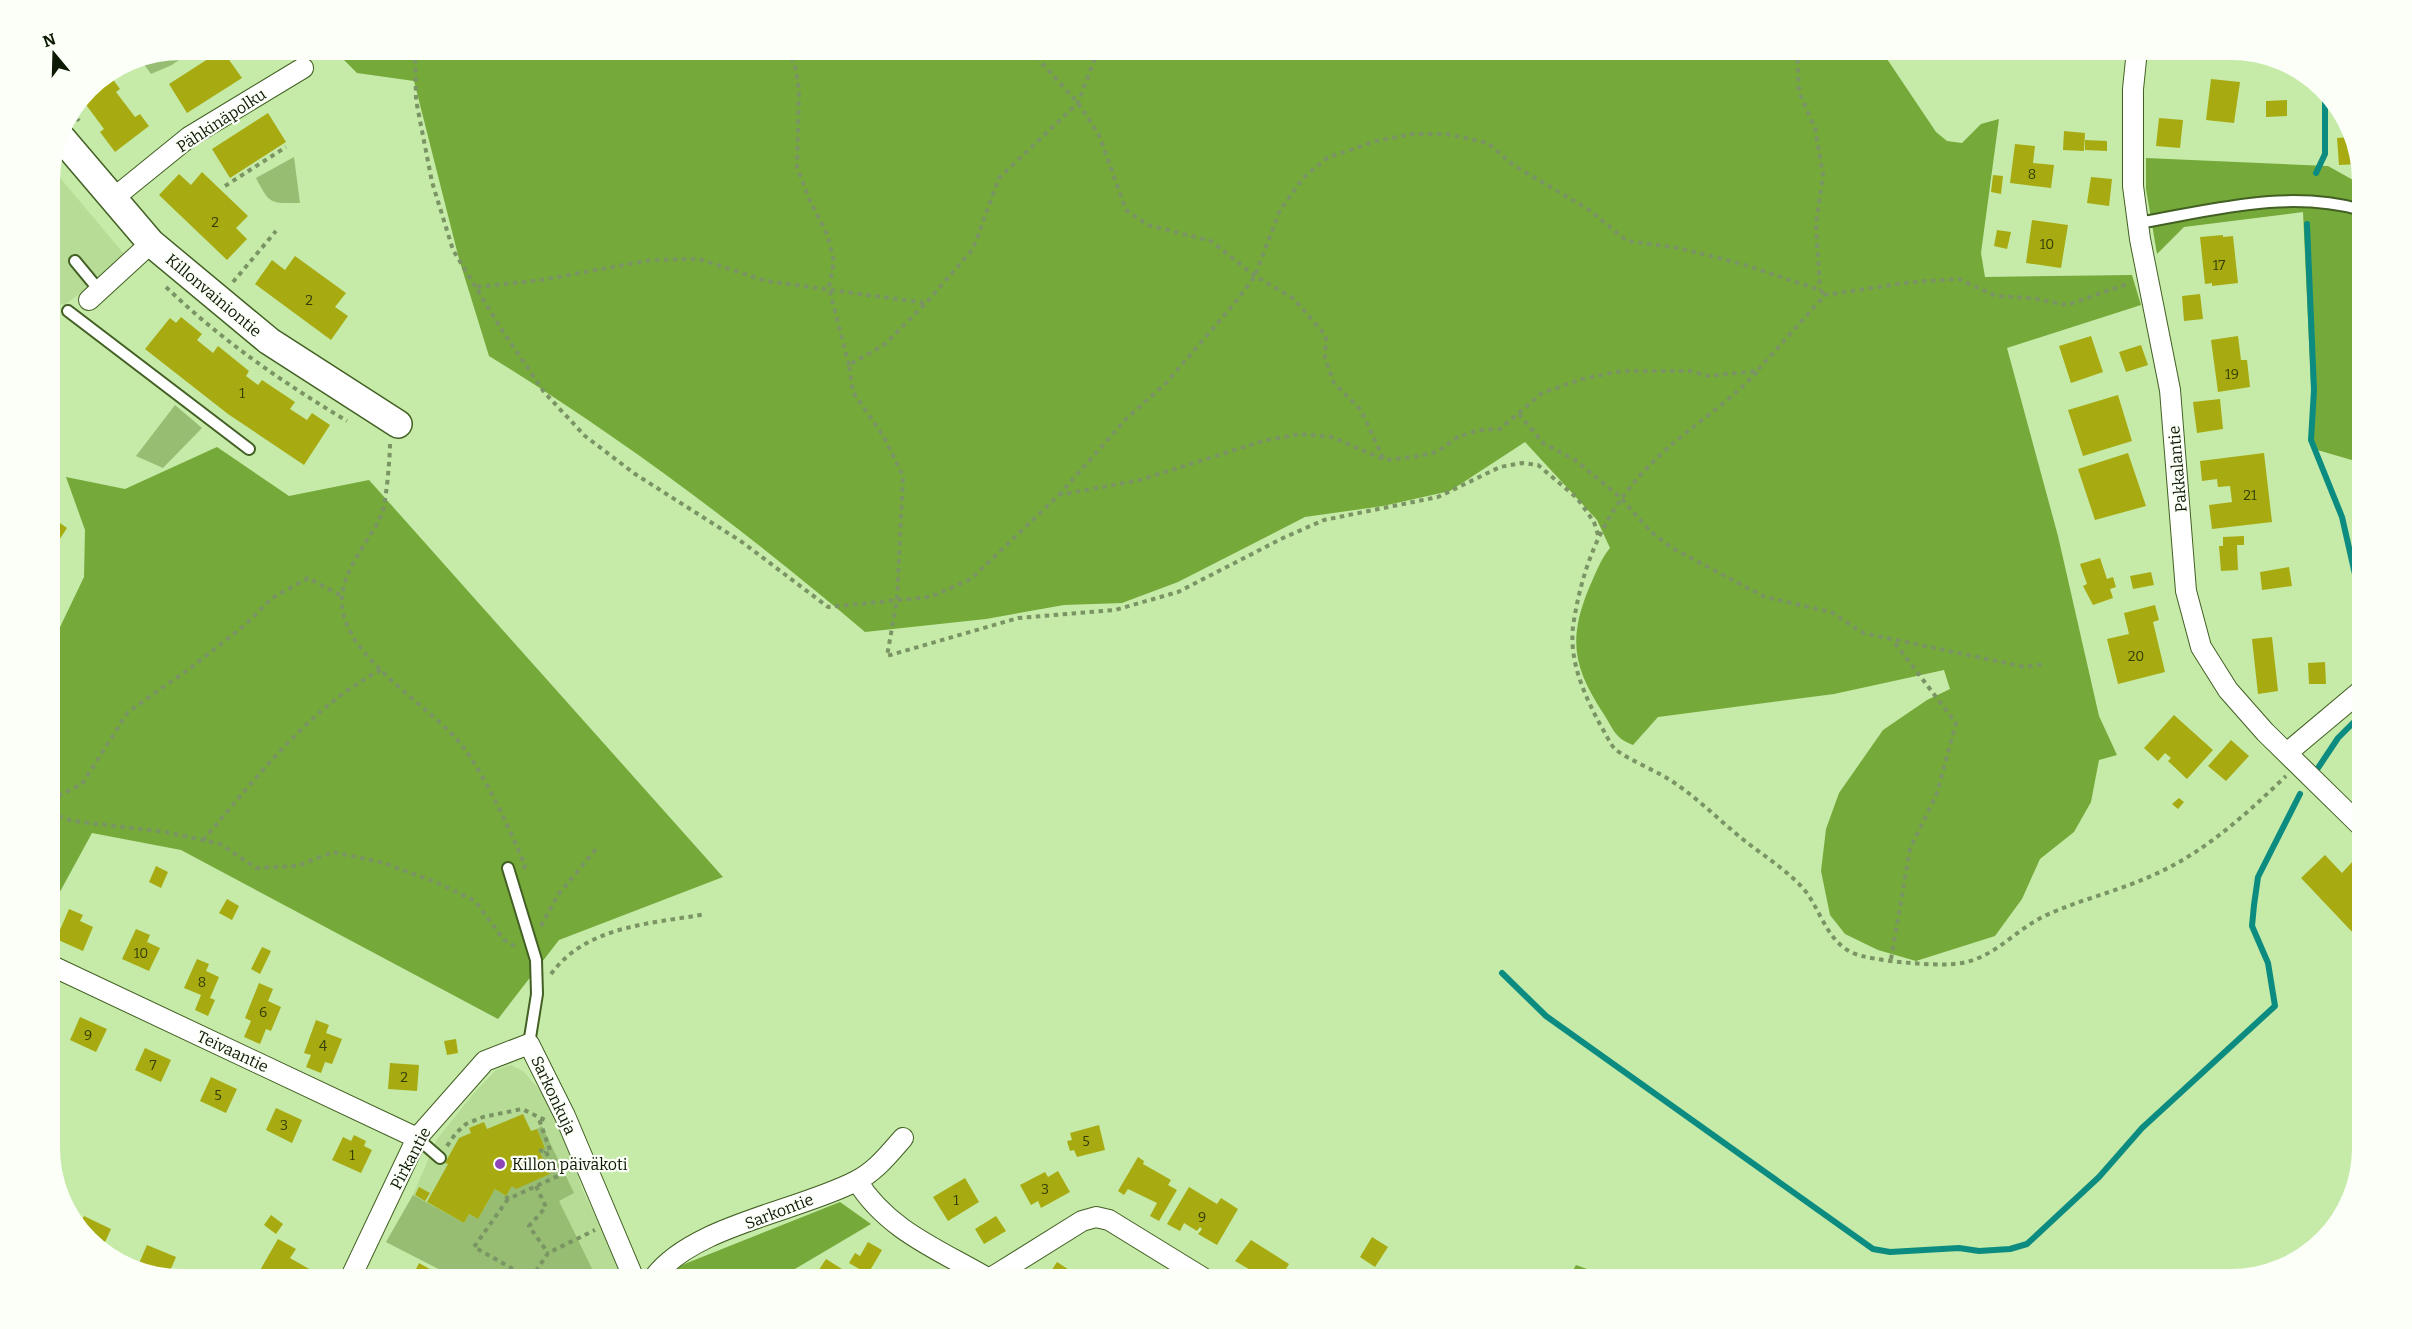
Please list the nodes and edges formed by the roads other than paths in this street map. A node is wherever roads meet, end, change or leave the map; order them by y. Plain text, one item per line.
1 (2136, 60) edge
2 (303, 68) dead end
3 (71, 131) edge
4 (115, 197) junction
5 (2352, 208) edge
6 (2138, 223) junction
7 (151, 243) junction
8 (75, 261) dead end
9 (94, 295) joint
10 (68, 310) dead end
11 (392, 420) road end
12 (249, 449) dead end
13 (2352, 700) edge
14 (2294, 758) junction
15 (2352, 817) edge
16 (508, 868) dead end
17 (60, 970) edge
18 (529, 1044) junction
19 (417, 1138) junction
20 (903, 1138) dead end
21 (440, 1158) road end
22 (857, 1181) junction
23 (355, 1269) edge
24 (629, 1269) edge
25 (663, 1269) edge
26 (970, 1269) edge
27 (1006, 1269) edge
28 (1187, 1269) edge

1 - 6 street, Pakkalantie
2 - 4 street, Pähkinäpolku
3 - 4 street, Killonvainiontie
4 - 7 street, Killonvainiontie
5 - 6 lane
6 - 14 street, Pakkalantie
7 - 9 street
7 - 11 street, Killonvainiontie
8 - 9 lane
10 - 12 lane
13 - 14 street
14 - 15 street, Pakkalantie
16 - 18 lane
17 - 19 street, Teivaantie
18 - 19 street, Pirkantie
18 - 24 street, Sarkonkuja
19 - 21 lane
19 - 23 street, Pirkantie
20 - 22 street, Sarkontie
22 - 25 street, Sarkontie
22 - 26 street
27 - 28 street

